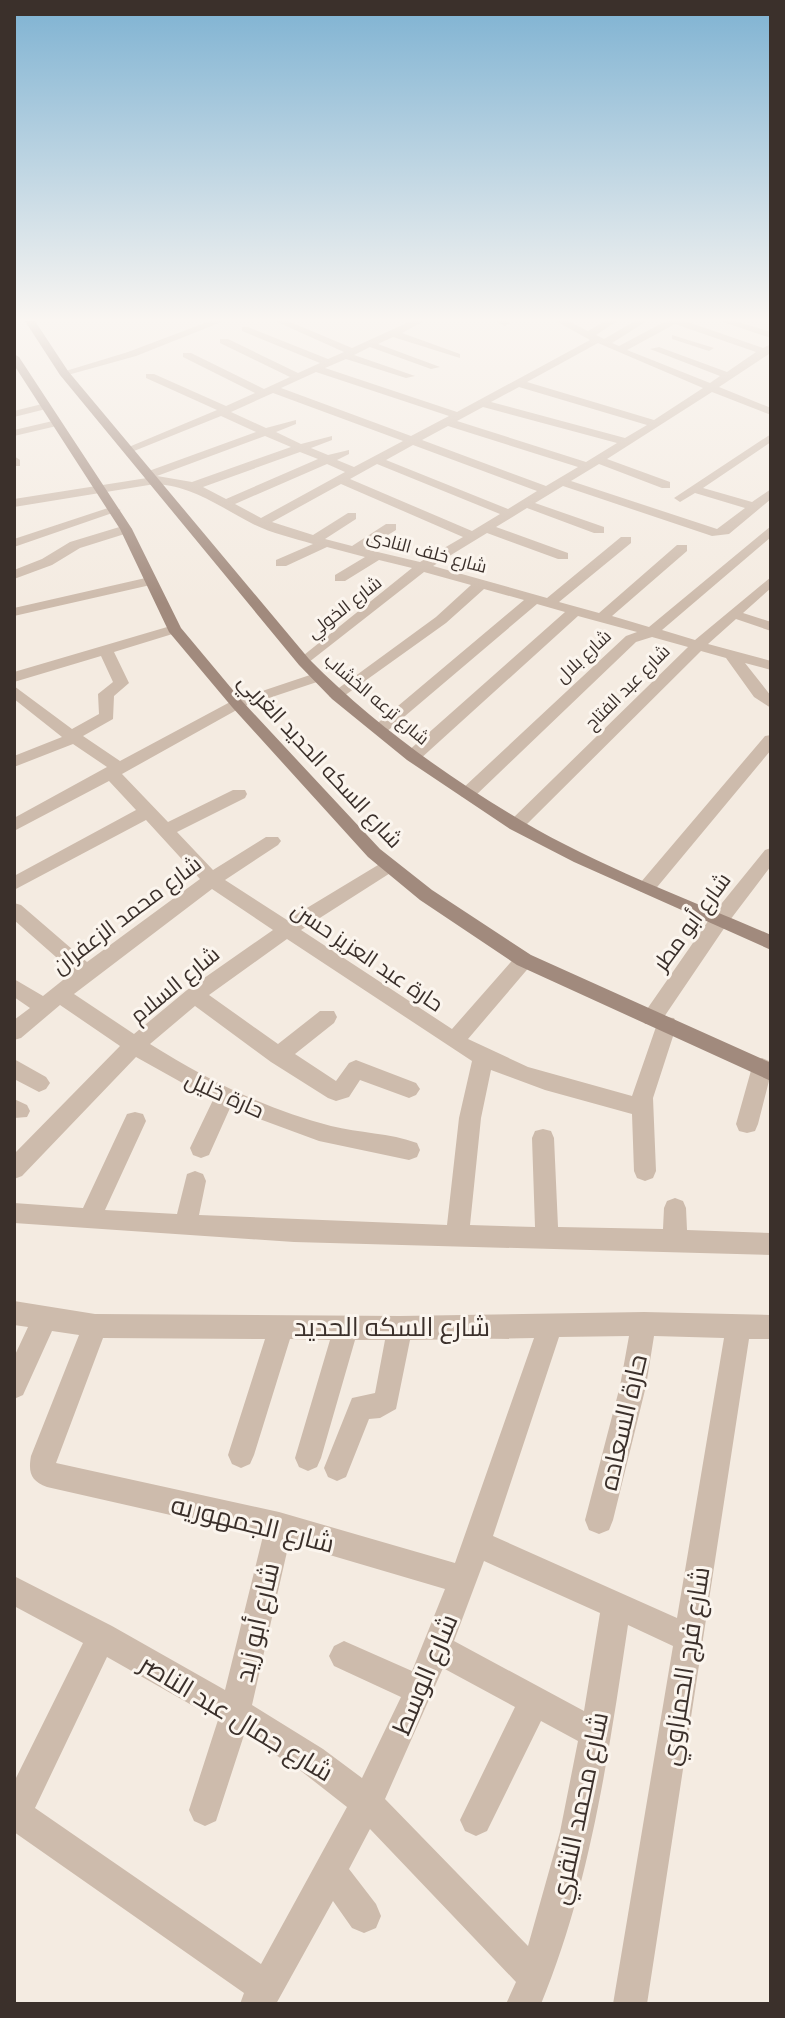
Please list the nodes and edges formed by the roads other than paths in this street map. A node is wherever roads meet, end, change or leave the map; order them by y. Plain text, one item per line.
1 (52, 415) edge
2 (101, 415) edge
3 (214, 415) edge
4 (232, 415) edge
5 (341, 415) edge
6 (443, 415) edge
7 (460, 415) edge
8 (527, 415) edge
9 (627, 415) edge
10 (670, 415) edge
11 (453, 419) junction
12 (292, 422) dead end
13 (57, 423) junction
14 (656, 424) junction
15 (266, 432) junction
16 (14, 433) edge
17 (771, 437) edge
18 (328, 438) dead end
19 (415, 440) junction
20 (626, 442) junction
21 (301, 448) junction
22 (130, 449) junction
23 (345, 452) dead end
24 (377, 460) junction
25 (328, 461) junction
26 (593, 463) junction
27 (355, 472) junction
28 (152, 478) junction
29 (342, 480) junction
30 (563, 482) junction
31 (666, 485) dead end
32 (193, 486) junction
33 (694, 489) junction
34 (101, 490) junction
35 (548, 491) junction
36 (771, 493) edge
37 (680, 498) dead end
38 (14, 503) edge
39 (224, 504) junction
40 (526, 504) junction
41 (754, 507) junction
42 (115, 510) junction
43 (510, 514) junction
44 (352, 516) dead end
45 (261, 523) junction
46 (391, 527) dead end
47 (486, 528) junction
48 (126, 529) junction
49 (599, 530) dead end
50 (771, 530) edge
51 (472, 536) junction
52 (626, 540) dead end
53 (319, 542) junction
54 (14, 543) edge
55 (682, 548) dead end
56 (352, 551) junction
57 (376, 556) junction
58 (563, 556) dead end
59 (281, 563) dead end
60 (422, 567) junction
61 (14, 575) edge
62 (340, 578) dead end
63 (150, 581) junction
64 (481, 584) junction
65 (769, 585) edge
66 (542, 601) junction
67 (16, 609) edge
68 (575, 611) junction
69 (734, 614) junction
70 (600, 619) junction
71 (771, 627) edge
72 (174, 629) junction
73 (650, 633) junction
74 (696, 647) junction
75 (105, 649) junction
76 (732, 656) junction
77 (304, 662) junction
78 (771, 666) edge
79 (14, 677) edge
80 (318, 677) junction
81 (14, 691) edge
82 (337, 696) junction
83 (771, 703) edge
84 (237, 704) junction
85 (379, 730) junction
86 (74, 736) junction
87 (771, 740) edge
88 (413, 756) junction
89 (14, 762) edge
90 (116, 771) junction
91 (468, 793) junction
92 (239, 794) dead end
93 (147, 812) junction
94 (14, 825) edge
95 (516, 825) junction
96 (165, 831) junction
97 (272, 841) dead end
98 (771, 854) edge
99 (389, 866) junction
100 (211, 879) junction
101 (14, 884) edge
102 (647, 887) junction
103 (14, 910) edge
104 (720, 919) junction
105 (284, 929) junction
106 (771, 943) edge
107 (524, 960) junction
108 (86, 972) junction
109 (14, 987) edge
110 (195, 995) junction
111 (52, 1001) junction
112 (327, 1017) dead end
113 (659, 1021) junction
114 (14, 1032) edge
115 (454, 1041) junction
116 (133, 1047) junction
117 (278, 1056) junction
118 (483, 1059) junction
119 (14, 1068) edge
120 (766, 1070) edge
121 (39, 1083) dead end
122 (409, 1089) dead end
123 (225, 1096) junction
124 (641, 1107) junction
125 (135, 1121) dead end
126 (747, 1124) dead end
127 (543, 1138) dead end
128 (201, 1148) dead end
129 (409, 1150) dead end
130 (14, 1169) edge
131 (645, 1171) dead end
132 (195, 1181) dead end
133 (675, 1208) dead end
134 (14, 1213) edge
135 (89, 1219) junction
136 (186, 1224) junction
137 (457, 1236) junction
138 (547, 1238) junction
139 (675, 1239) junction
140 (771, 1244) edge
141 (14, 1313) edge
142 (45, 1318) junction
143 (644, 1324) junction
144 (95, 1326) junction
145 (282, 1326) junction
146 (550, 1326) junction
147 (346, 1327) junction
148 (771, 1327) edge
149 (400, 1328) junction
150 (738, 1328) junction
151 (14, 1386) edge
152 (241, 1455) dead end
153 (308, 1458) dead end
154 (337, 1468) dead end
155 (599, 1520) dead end
156 (279, 1526) junction
157 (476, 1543) junction
158 (463, 1580) junction
159 (14, 1590) edge
160 (616, 1607) junction
161 (102, 1636) junction
162 (687, 1637) junction
163 (437, 1648) junction
164 (344, 1656) dead end
165 (420, 1690) junction
166 (535, 1700) junction
167 (235, 1713) junction
168 (596, 1734) junction
169 (366, 1802) junction
170 (205, 1810) dead end
171 (14, 1813) edge
172 (476, 1820) dead end
173 (329, 1869) junction
174 (364, 1916) dead end
175 (530, 1991) edge
176 (261, 1996) edge
177 (630, 2004) edge

1 - 13 street, شارع السكه الحديد الغربي
2 - 22 street, شارع ترعه الخشاب
3 - 22 street
4 - 15 street
5 - 19 street
6 - 11 street
7 - 11 street
8 - 20 street
9 - 14 street
10 - 14 street, شارع الخولي
11 - 19 street
11 - 26 street
12 - 15 street
13 - 16 street
13 - 34 street, شارع السكه الحديد الغربي
14 - 20 street, شارع الخولي
15 - 21 street
15 - 28 street
17 - 33 street
18 - 21 street
19 - 24 street
19 - 35 street
20 - 26 street, شارع الخولي
21 - 25 street
21 - 32 street
22 - 28 street, شارع ترعه الخشاب
23 - 25 street
24 - 27 street
24 - 43 street
25 - 27 street
25 - 39 street
26 - 30 street, شارع الخولي
26 - 31 street
27 - 29 street
28 - 32 street, شارع خلف النادى
28 - 34 street
28 - 77 street, شارع ترعه الخشاب
29 - 45 street
29 - 51 street
30 - 35 street, شارع الخولي
30 - 41 street
32 - 39 street, شارع خلف النادى
33 - 37 street
33 - 41 street
34 - 38 street
34 - 42 street, شارع السكه الحديد الغربي
35 - 40 street, شارع الخولي
36 - 41 street
39 - 45 street, شارع خلف النادى
40 - 43 street, شارع الخولي
40 - 49 street
42 - 48 street, شارع السكه الحديد الغربي
42 - 54 street
43 - 47 street, شارع الخولي
44 - 53 street
45 - 53 street, شارع خلف النادى
46 - 56 street
47 - 51 street, شارع الخولي
47 - 58 street
48 - 61 street
48 - 63 street, شارع السكه الحديد الغربي
50 - 73 street, شارع بلال
51 - 60 street, شارع الخولي
52 - 66 street
53 - 56 street, شارع خلف النادى
53 - 59 street
55 - 70 street
56 - 57 street, شارع خلف النادى
57 - 60 street, شارع خلف النادى
57 - 62 street
60 - 64 street, شارع خلف النادى
60 - 77 street, شارع الخولي
63 - 67 street
63 - 72 street, شارع السكه الحديد الغربي
64 - 66 street, شارع خلف النادى
64 - 82 street
65 - 69 street, شارع عبد الفتاح
66 - 68 street, شارع خلف النادى
66 - 85 street
68 - 70 street, شارع خلف النادى
68 - 88 street
69 - 71 street
69 - 74 street, شارع عبد الفتاح
70 - 73 street, شارع خلف النادى
72 - 75 street
72 - 84 street, شارع السكه الحديد الغربي
73 - 74 street, شارع خلف النادى
73 - 91 street, شارع بلال
74 - 76 street, شارع خلف النادى
74 - 95 street, شارع عبد الفتاح
75 - 79 street
75 - 86 street
76 - 78 street, شارع خلف النادى
76 - 83 street
77 - 80 street, شارع ترعه الخشاب
80 - 82 street, شارع ترعه الخشاب
80 - 84 street
81 - 86 street, حارة عبد العزيز حسن
82 - 85 street, شارع ترعه الخشاب
84 - 90 street
84 - 99 street, شارع السكه الحديد الغربي
85 - 88 street, شارع ترعه الخشاب
86 - 89 street
86 - 90 street, حارة عبد العزيز حسن
87 - 102 street
88 - 91 street, شارع ترعه الخشاب
90 - 93 street, حارة عبد العزيز حسن
90 - 94 street
91 - 95 street, شارع ترعه الخشاب
92 - 96 street
93 - 96 street, حارة عبد العزيز حسن
93 - 101 street
95 - 102 street, شارع ترعه الخشاب
96 - 100 street, حارة عبد العزيز حسن
97 - 100 street, شارع محمد الزعفران
98 - 104 street, شارع أبو مطر
99 - 105 street, شارع السلام
99 - 107 street, شارع السكه الحديد الغربي
100 - 105 street, حارة عبد العزيز حسن
100 - 108 street, شارع محمد الزعفران
102 - 104 street, شارع ترعه الخشاب
103 - 108 street
104 - 106 street, شارع ترعه الخشاب
104 - 113 street, شارع أبو مطر
105 - 110 street, شارع السلام
105 - 115 street, حارة عبد العزيز حسن
107 - 113 street, شارع السكه الحديد الغربي
107 - 115 street
108 - 111 street, شارع محمد الزعفران
109 - 111 street, حارة خليل
110 - 116 street, شارع السلام
110 - 117 street
111 - 114 street, شارع محمد الزعفران
111 - 116 street, حارة خليل
112 - 117 street
113 - 120 street, شارع السكه الحديد الغربي
113 - 124 street, شارع أبو مطر
115 - 118 street, حارة عبد العزيز حسن
116 - 123 street, حارة خليل
116 - 130 street, شارع السلام
117 - 122 street
118 - 124 street, حارة عبد العزيز حسن
118 - 137 street
119 - 121 street
120 - 126 street
123 - 128 street
123 - 129 street, حارة خليل
124 - 131 street
125 - 135 street
127 - 138 street
132 - 136 street
133 - 139 street
134 - 135 street
135 - 136 street
136 - 137 street
137 - 138 street
138 - 139 street
139 - 140 street
141 - 142 street, شارع السكه الحديد
142 - 144 street, شارع السكه الحديد
142 - 151 street
143 - 146 street, شارع السكه الحديد
143 - 150 street, شارع السكه الحديد
143 - 155 street, حارة السعاده
144 - 145 street, شارع السكه الحديد
144 - 156 street, شارع الجمهوريه
145 - 147 street, شارع السكه الحديد
145 - 152 street
146 - 149 street, شارع السكه الحديد
146 - 157 street, شارع الوسط
147 - 149 street, شارع السكه الحديد
147 - 153 street
148 - 150 street, شارع السكه الحديد
149 - 154 street
150 - 162 street, شارع فرج الحمزاوي
156 - 158 street, شارع الجمهوريه
156 - 167 street, شارع أبو زيد
157 - 158 street, شارع الوسط
157 - 160 street
158 - 163 street, شارع الوسط
159 - 161 street, شارع جمال عبد الناصر
160 - 162 street
160 - 168 street, شارع محمد النقري
161 - 167 street, شارع جمال عبد الناصر
161 - 171 street
162 - 177 street, شارع فرج الحمزاوي
163 - 165 street, شارع الوسط
163 - 166 street
164 - 165 street
165 - 169 street, شارع الوسط
166 - 168 street
166 - 172 street
167 - 169 street, شارع جمال عبد الناصر
167 - 170 street, شارع أبو زيد
168 - 175 street, شارع محمد النقري
169 - 173 street, شارع الوسط
169 - 175 street, شارع جمال عبد الناصر
171 - 176 street
173 - 174 street
173 - 176 street, شارع الوسط

